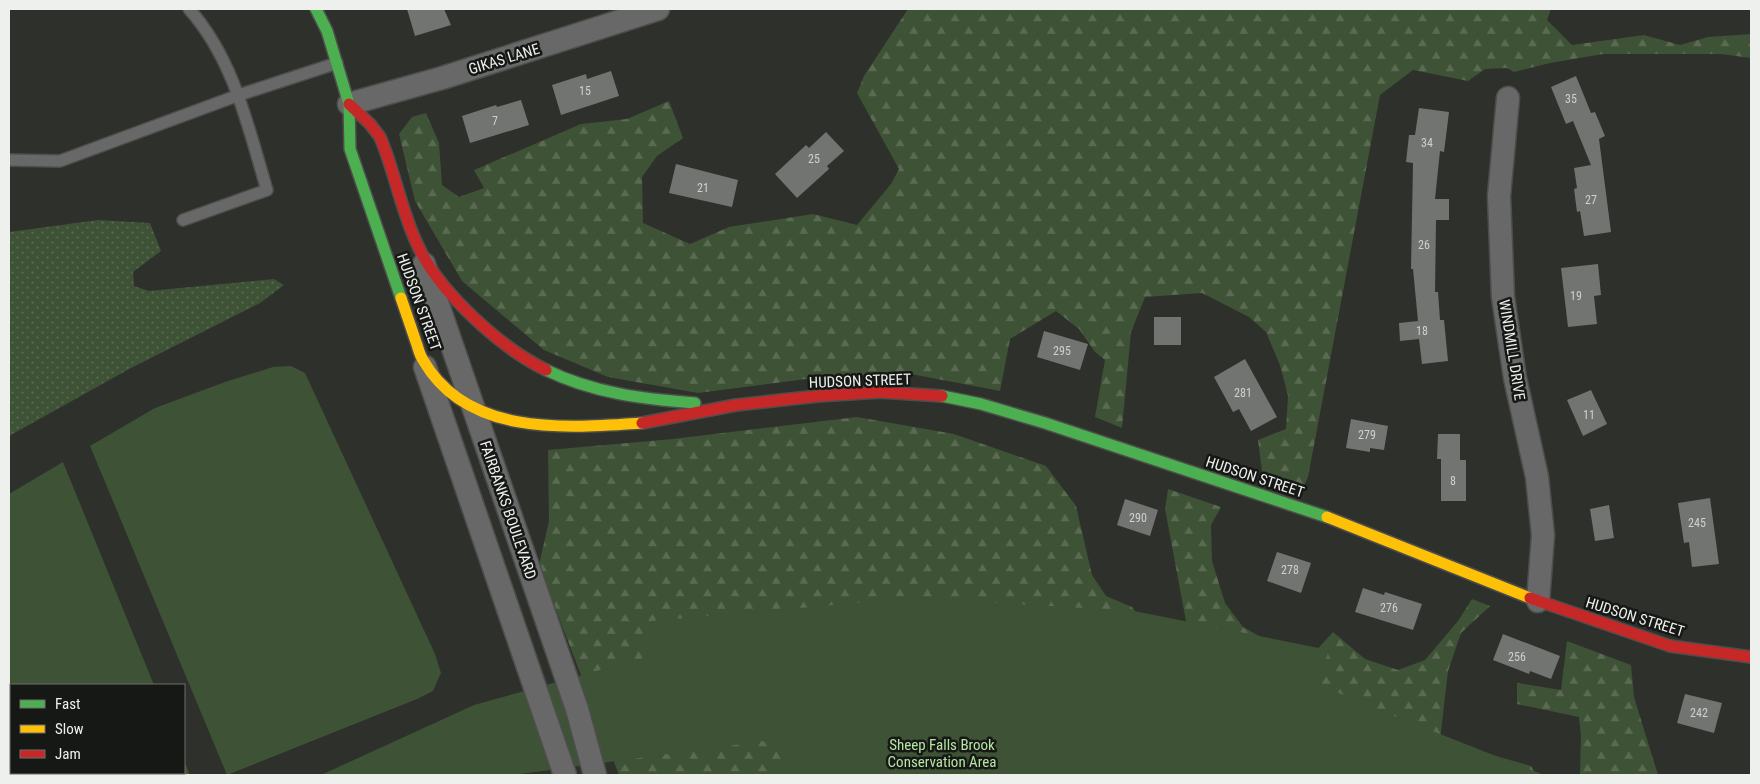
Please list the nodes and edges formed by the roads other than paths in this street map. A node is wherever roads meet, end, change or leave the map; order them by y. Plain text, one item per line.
1 (189, 9) edge
2 (316, 9) edge
3 (658, 9) edge
4 (337, 63) junction
5 (239, 95) junction
6 (1508, 98) dead end
7 (349, 104) junction
8 (9, 160) edge
9 (183, 220) dead end
10 (418, 246) junction
11 (422, 359) junction
12 (736, 405) junction
13 (472, 406) junction
14 (1538, 601) junction
15 (1751, 657) edge
16 (565, 775) edge
17 (595, 775) edge

1 - 5 lane
2 - 4 street, HUDSON STREET
3 - 7 street, GIKAS LANE
4 - 5 lane
4 - 7 street, HUDSON STREET
5 - 8 lane
5 - 9 lane
6 - 14 street, WINDMILL DRIVE
7 - 10 street, HUDSON STREET
7 - 11 street, HUDSON STREET
10 - 12 street, HUDSON STREET
10 - 13 street, FAIRBANKS BOULEVARD
11 - 13 street, HUDSON STREET
11 - 16 street
12 - 13 street, HUDSON STREET
12 - 14 street, HUDSON STREET
13 - 17 street, FAIRBANKS BOULEVARD
14 - 15 street, HUDSON STREET

